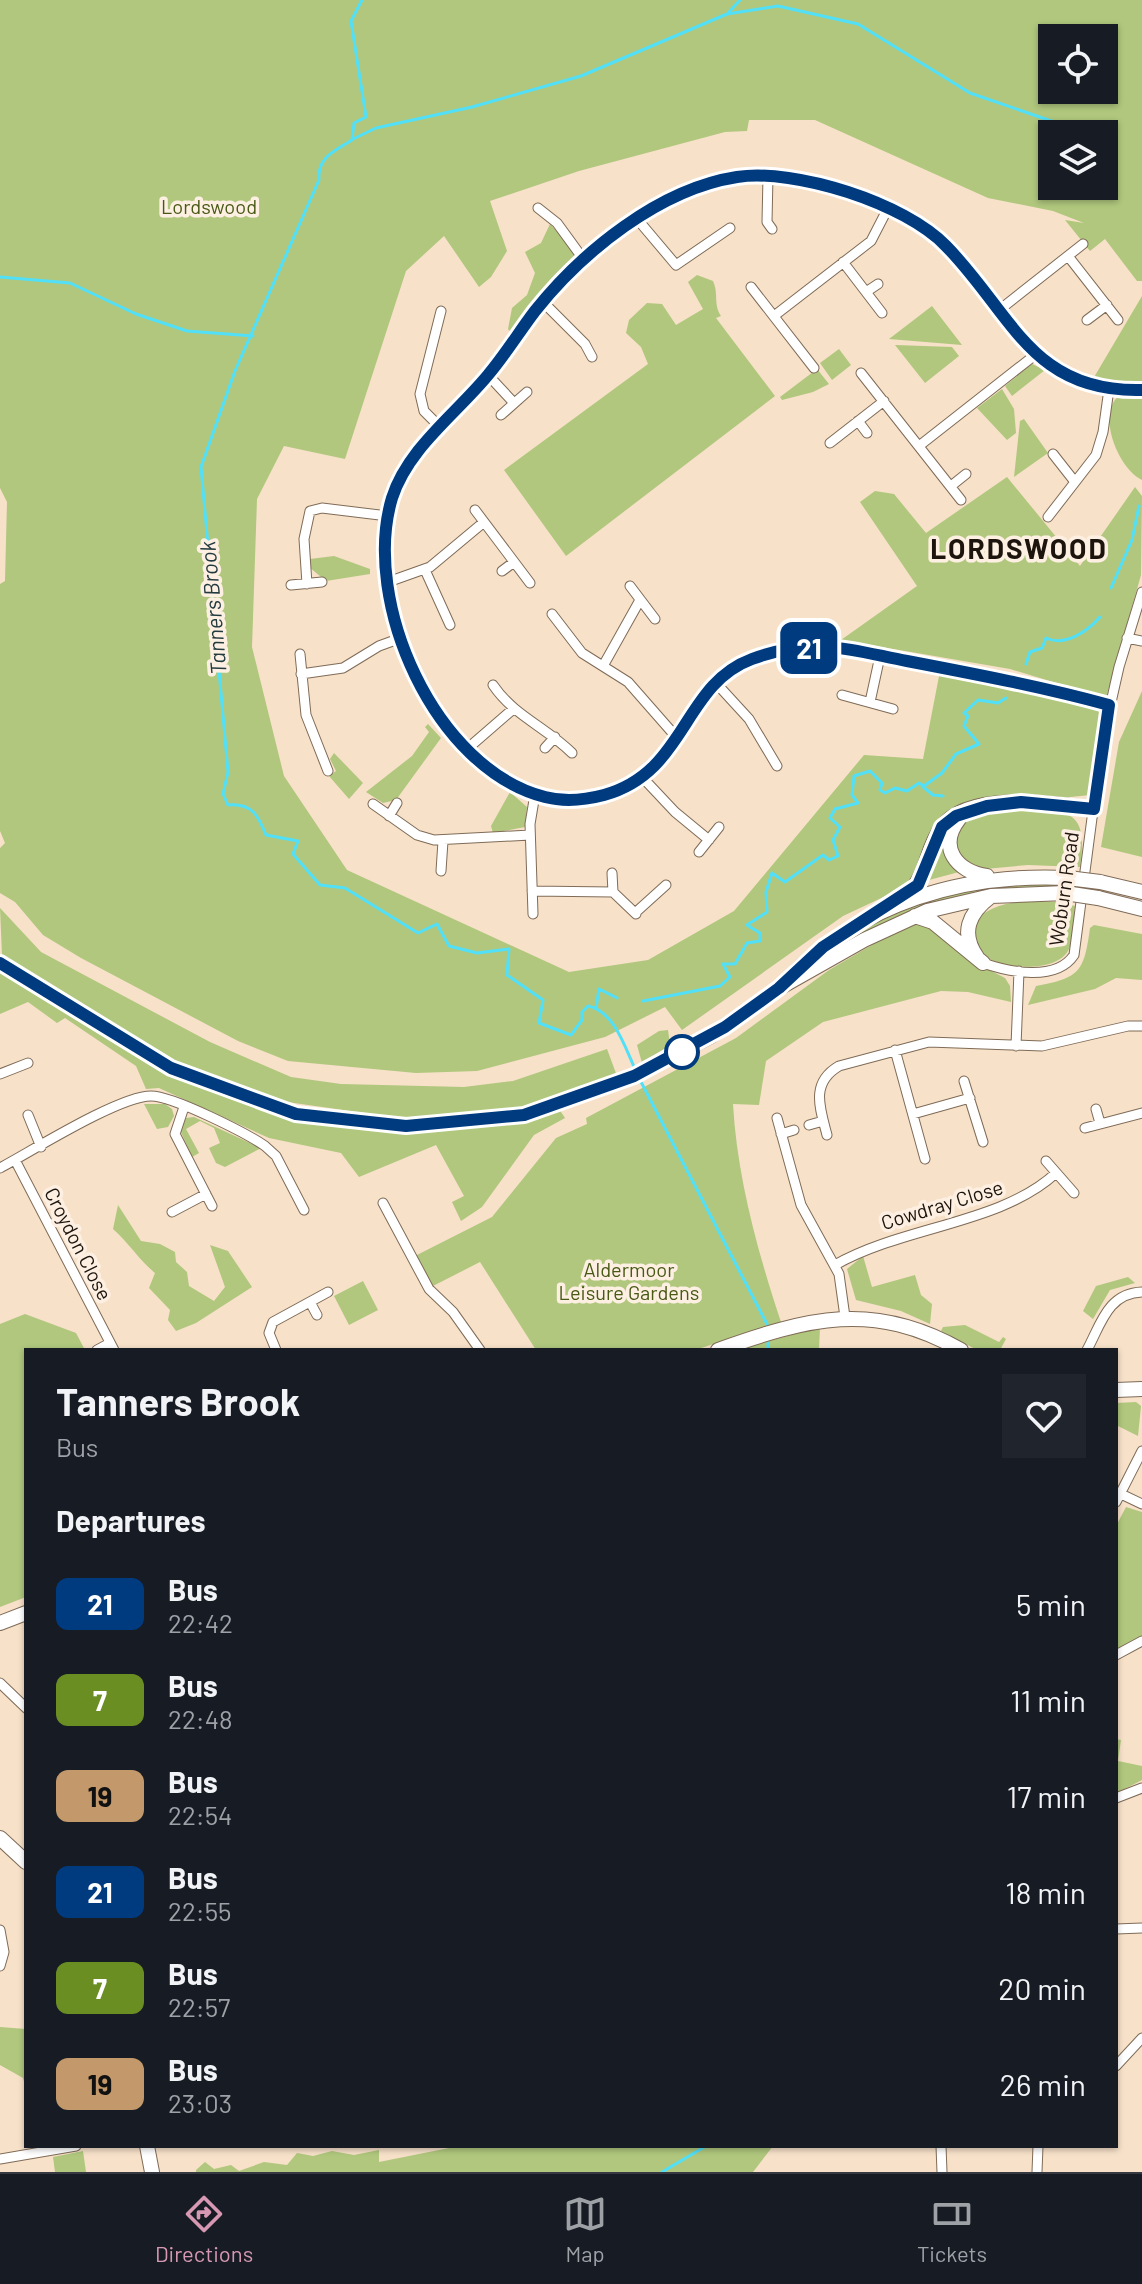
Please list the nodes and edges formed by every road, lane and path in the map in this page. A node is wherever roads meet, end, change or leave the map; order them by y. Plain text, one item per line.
1 (768, 176) junction
2 (538, 208) dead end
3 (887, 210) junction
4 (638, 220) junction
5 (730, 228) dead end
6 (772, 229) dead end
7 (1083, 244) dead end
8 (1068, 256) junction
9 (584, 260) junction
10 (843, 262) junction
11 (878, 284) dead end
12 (751, 287) dead end
13 (866, 292) junction
14 (543, 302) junction
15 (1107, 305) junction
16 (441, 311) dead end
17 (998, 311) junction
18 (882, 313) dead end
19 (774, 316) junction
20 (1087, 320) dead end
21 (1118, 320) dead end
22 (439, 327) junction
23 (453, 331) dead end
24 (594, 337) dead end
25 (585, 344) junction
26 (1035, 355) junction
27 (592, 357) dead end
28 (814, 368) dead end
29 (861, 373) dead end
30 (488, 375) junction
31 (1109, 389) junction
32 (1142, 389) edge
33 (527, 392) dead end
34 (884, 401) junction
35 (514, 403) junction
36 (501, 415) dead end
37 (858, 421) junction
38 (440, 427) junction
39 (867, 433) dead end
40 (830, 443) dead end
41 (919, 446) junction
42 (1053, 454) dead end
43 (966, 474) dead end
44 (1075, 482) junction
45 (951, 486) junction
46 (961, 500) dead end
47 (475, 510) dead end
48 (388, 516) junction
49 (1048, 517) dead end
50 (484, 522) junction
51 (514, 562) junction
52 (425, 570) junction
53 (502, 571) dead end
54 (322, 582) dead end
55 (388, 582) junction
56 (530, 583) dead end
57 (307, 584) junction
58 (291, 585) dead end
59 (630, 586) dead end
60 (1142, 592) edge
61 (640, 600) junction
62 (455, 604) dead end
63 (443, 610) junction
64 (552, 614) dead end
65 (655, 619) dead end
66 (450, 625) dead end
67 (579, 627) dead end
68 (568, 635) junction
69 (401, 638) junction
70 (1127, 638) junction
71 (1142, 641) edge
72 (300, 654) dead end
73 (880, 656) junction
74 (603, 666) junction
75 (301, 674) junction
76 (716, 683) junction
77 (493, 685) dead end
78 (842, 695) dead end
79 (870, 702) junction
80 (1109, 705) junction
81 (893, 709) dead end
82 (512, 710) junction
83 (555, 737) junction
84 (678, 739) junction
85 (331, 745) dead end
86 (545, 748) dead end
87 (467, 749) junction
88 (319, 751) junction
89 (572, 753) dead end
90 (777, 766) dead end
91 (328, 771) dead end
92 (643, 778) junction
93 (535, 794) junction
94 (397, 803) dead end
95 (373, 804) dead end
96 (1094, 809) junction
97 (964, 813) junction
98 (389, 816) junction
99 (719, 827) dead end
100 (530, 835) junction
101 (709, 840) junction
102 (443, 841) junction
103 (699, 852) dead end
104 (441, 871) dead end
105 (612, 873) dead end
106 (1003, 877) junction
107 (666, 885) dead end
108 (532, 891) junction
109 (613, 892) junction
110 (1142, 892) edge
111 (991, 896) junction
112 (886, 909) junction
113 (1142, 909) edge
114 (533, 914) dead end
115 (914, 916) junction
116 (0, 963) edge
117 (983, 963) junction
118 (1019, 971) junction
119 (779, 988) junction
120 (1142, 1026) edge
121 (1016, 1046) junction
122 (895, 1050) junction
123 (28, 1063) dead end
124 (0, 1074) edge
125 (964, 1081) dead end
126 (970, 1098) junction
127 (184, 1107) junction
128 (1096, 1109) dead end
129 (913, 1114) junction
130 (28, 1115) dead end
131 (1141, 1116) edge
132 (777, 1118) dead end
133 (823, 1121) junction
134 (1100, 1123) junction
135 (809, 1125) dead end
136 (1085, 1128) dead end
137 (794, 1130) dead end
138 (781, 1134) junction
139 (827, 1135) dead end
140 (919, 1141) junction
141 (983, 1142) dead end
142 (907, 1144) dead end
143 (41, 1147) junction
144 (925, 1159) dead end
145 (15, 1160) junction
146 (1046, 1161) dead end
147 (0, 1168) edge
148 (1056, 1173) junction
149 (1074, 1193) dead end
150 (206, 1194) junction
151 (383, 1203) dead end
152 (212, 1206) dead end
153 (304, 1210) dead end
154 (172, 1212) dead end
155 (835, 1265) junction
156 (328, 1292) dead end
157 (1142, 1292) edge
158 (310, 1302) junction
159 (317, 1315) dead end
160 (845, 1317) junction
161 (112, 1347) edge
162 (276, 1348) edge
163 (479, 1348) edge
164 (724, 1348) edge
165 (956, 1348) edge
166 (1088, 1348) edge
167 (1142, 1389) edge
168 (1118, 1390) edge
169 (1142, 1451) edge
170 (1118, 1498) edge
171 (1142, 1504) edge
172 (24, 1614) edge
173 (0, 1623) edge
174 (1142, 1641) edge
175 (1118, 1654) edge
176 (0, 1683) edge
177 (24, 1706) edge
178 (1142, 1788) edge
179 (1118, 1797) edge
180 (0, 1838) edge
181 (24, 1860) edge
182 (1142, 1928) edge
183 (1118, 1929) edge
184 (0, 1930) edge
185 (0, 1966) edge
186 (1142, 2038) edge
187 (1118, 2064) edge
188 (64, 2148) edge
189 (147, 2148) edge
190 (941, 2148) edge
191 (1038, 2148) edge
192 (0, 2159) edge
193 (152, 2172) edge
194 (942, 2172) edge
195 (1037, 2172) edge

1 - 3 street
1 - 4 street
1 - 6 street
2 - 9 street
3 - 10 street
3 - 17 street
4 - 5 street
4 - 9 street
7 - 8 street
8 - 15 street
8 - 17 street
9 - 14 street
10 - 13 street
10 - 19 street
11 - 13 street
12 - 19 street
13 - 18 street
14 - 25 street
14 - 30 street
15 - 20 street
15 - 21 street
16 - 22 street
17 - 26 street
19 - 28 street
22 - 23 street
22 - 38 street
24 - 25 street
25 - 27 street
26 - 31 street
26 - 41 street
29 - 34 street
30 - 35 street
30 - 38 street
31 - 32 street
31 - 44 street
33 - 35 street
34 - 37 street
34 - 41 street
35 - 36 street
37 - 39 street
37 - 40 street
38 - 48 street
41 - 45 street
42 - 44 street
43 - 45 street
44 - 49 street
45 - 46 street
47 - 50 street
48 - 55 street
48 - 57 street
50 - 51 street
50 - 52 street
51 - 53 street
51 - 56 street
52 - 55 street
52 - 63 street
54 - 57 street
55 - 69 street
57 - 58 street
59 - 61 street
60 - 70 street, Woburn Road
61 - 65 street
61 - 74 street
62 - 63 street
63 - 66 street
64 - 68 street
67 - 68 street
68 - 74 street
69 - 75 street
69 - 87 street
70 - 71 street
70 - 80 street, Woburn Road
72 - 75 street
73 - 76 street
73 - 79 street
73 - 80 street
74 - 84 street
75 - 88 street
76 - 84 street
76 - 90 street
77 - 82 street
78 - 79 street
79 - 81 street
80 - 96 street, Woburn Road
82 - 83 street
82 - 87 street
83 - 86 street
83 - 89 street
84 - 92 street
85 - 88 street
87 - 93 street
88 - 91 street
92 - 93 street
92 - 101 street
93 - 100 street
94 - 98 street
95 - 98 street
96 - 97 street
96 - 118 street, Woburn Road
97 - 106 street
97 - 112 street
98 - 102 street
99 - 101 street
100 - 102 street
100 - 108 street
101 - 103 street
102 - 104 street
105 - 109 street
106 - 110 street, bridge
106 - 112 street
107 - 109 street
108 - 109 street
108 - 114 street
111 - 113 street, bridge
111 - 115 street
111 - 117 street
112 - 119 street
115 - 117 street
115 - 119 street
116 - 119 street
117 - 118 street, Woburn Road
118 - 121 street
120 - 121 street
121 - 122 street
122 - 129 street
122 - 133 street
123 - 124 street
125 - 126 street
126 - 129 street
126 - 141 street
127 - 143 street
127 - 150 street
127 - 153 street
128 - 134 street
129 - 140 street
130 - 143 street
131 - 134 street
132 - 138 street
133 - 135 street
133 - 139 street
134 - 136 street
137 - 138 street
138 - 155 street
140 - 142 street
140 - 144 street
143 - 145 street
145 - 147 street
145 - 161 street, Croydon Close
146 - 148 street
148 - 149 street
148 - 155 street, Cowdray Close
150 - 152 street
150 - 154 street
151 - 163 street
155 - 160 street
156 - 158 street
157 - 166 street
158 - 159 street
158 - 162 street
160 - 164 street
160 - 165 street
167 - 168 street
169 - 170 street
170 - 171 street
172 - 173 street
174 - 175 street
176 - 177 street
178 - 179 street
180 - 181 street
182 - 183 street
184 - 185 street
186 - 187 street
188 - 192 street
189 - 193 street
190 - 194 street
191 - 195 street

